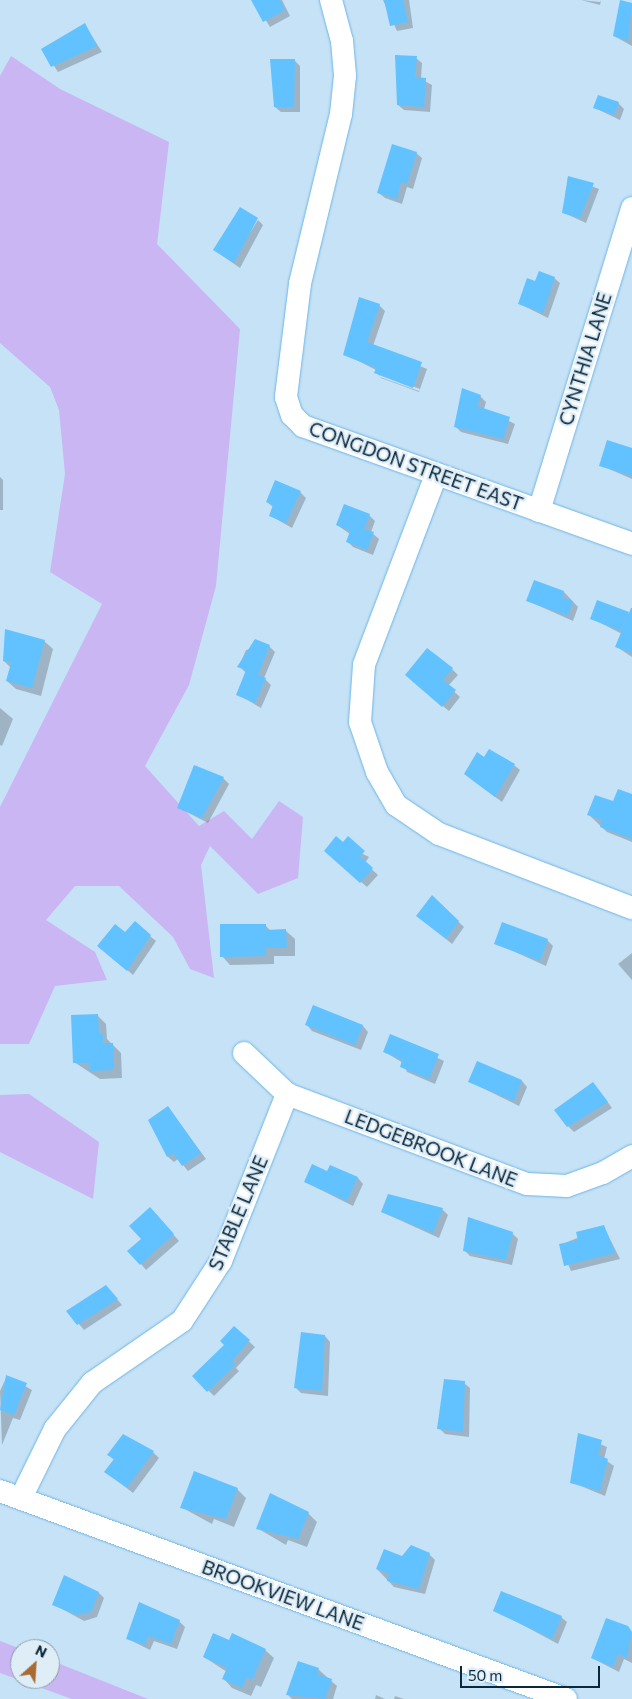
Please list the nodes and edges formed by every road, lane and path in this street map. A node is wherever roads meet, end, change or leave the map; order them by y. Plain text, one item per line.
1 (331, 0) edge
2 (632, 208) edge
3 (436, 475) junction
4 (539, 511) junction
5 (632, 544) edge
6 (632, 908) edge
7 (244, 1053) dead end
8 (286, 1094) junction
9 (632, 1156) edge
10 (0, 1491) edge
11 (21, 1498) junction
12 (566, 1699) edge

1 - 3 street, CONGDON STREET EAST
2 - 4 street, CYNTHIA LANE
3 - 4 street, CONGDON STREET EAST
3 - 6 street
4 - 5 street, CONGDON STREET EAST
7 - 8 street, LEDGEBROOK LANE
8 - 9 street, LEDGEBROOK LANE
8 - 11 street, STABLE LANE
10 - 11 street, BROOKVIEW LANE
11 - 12 street, BROOKVIEW LANE

